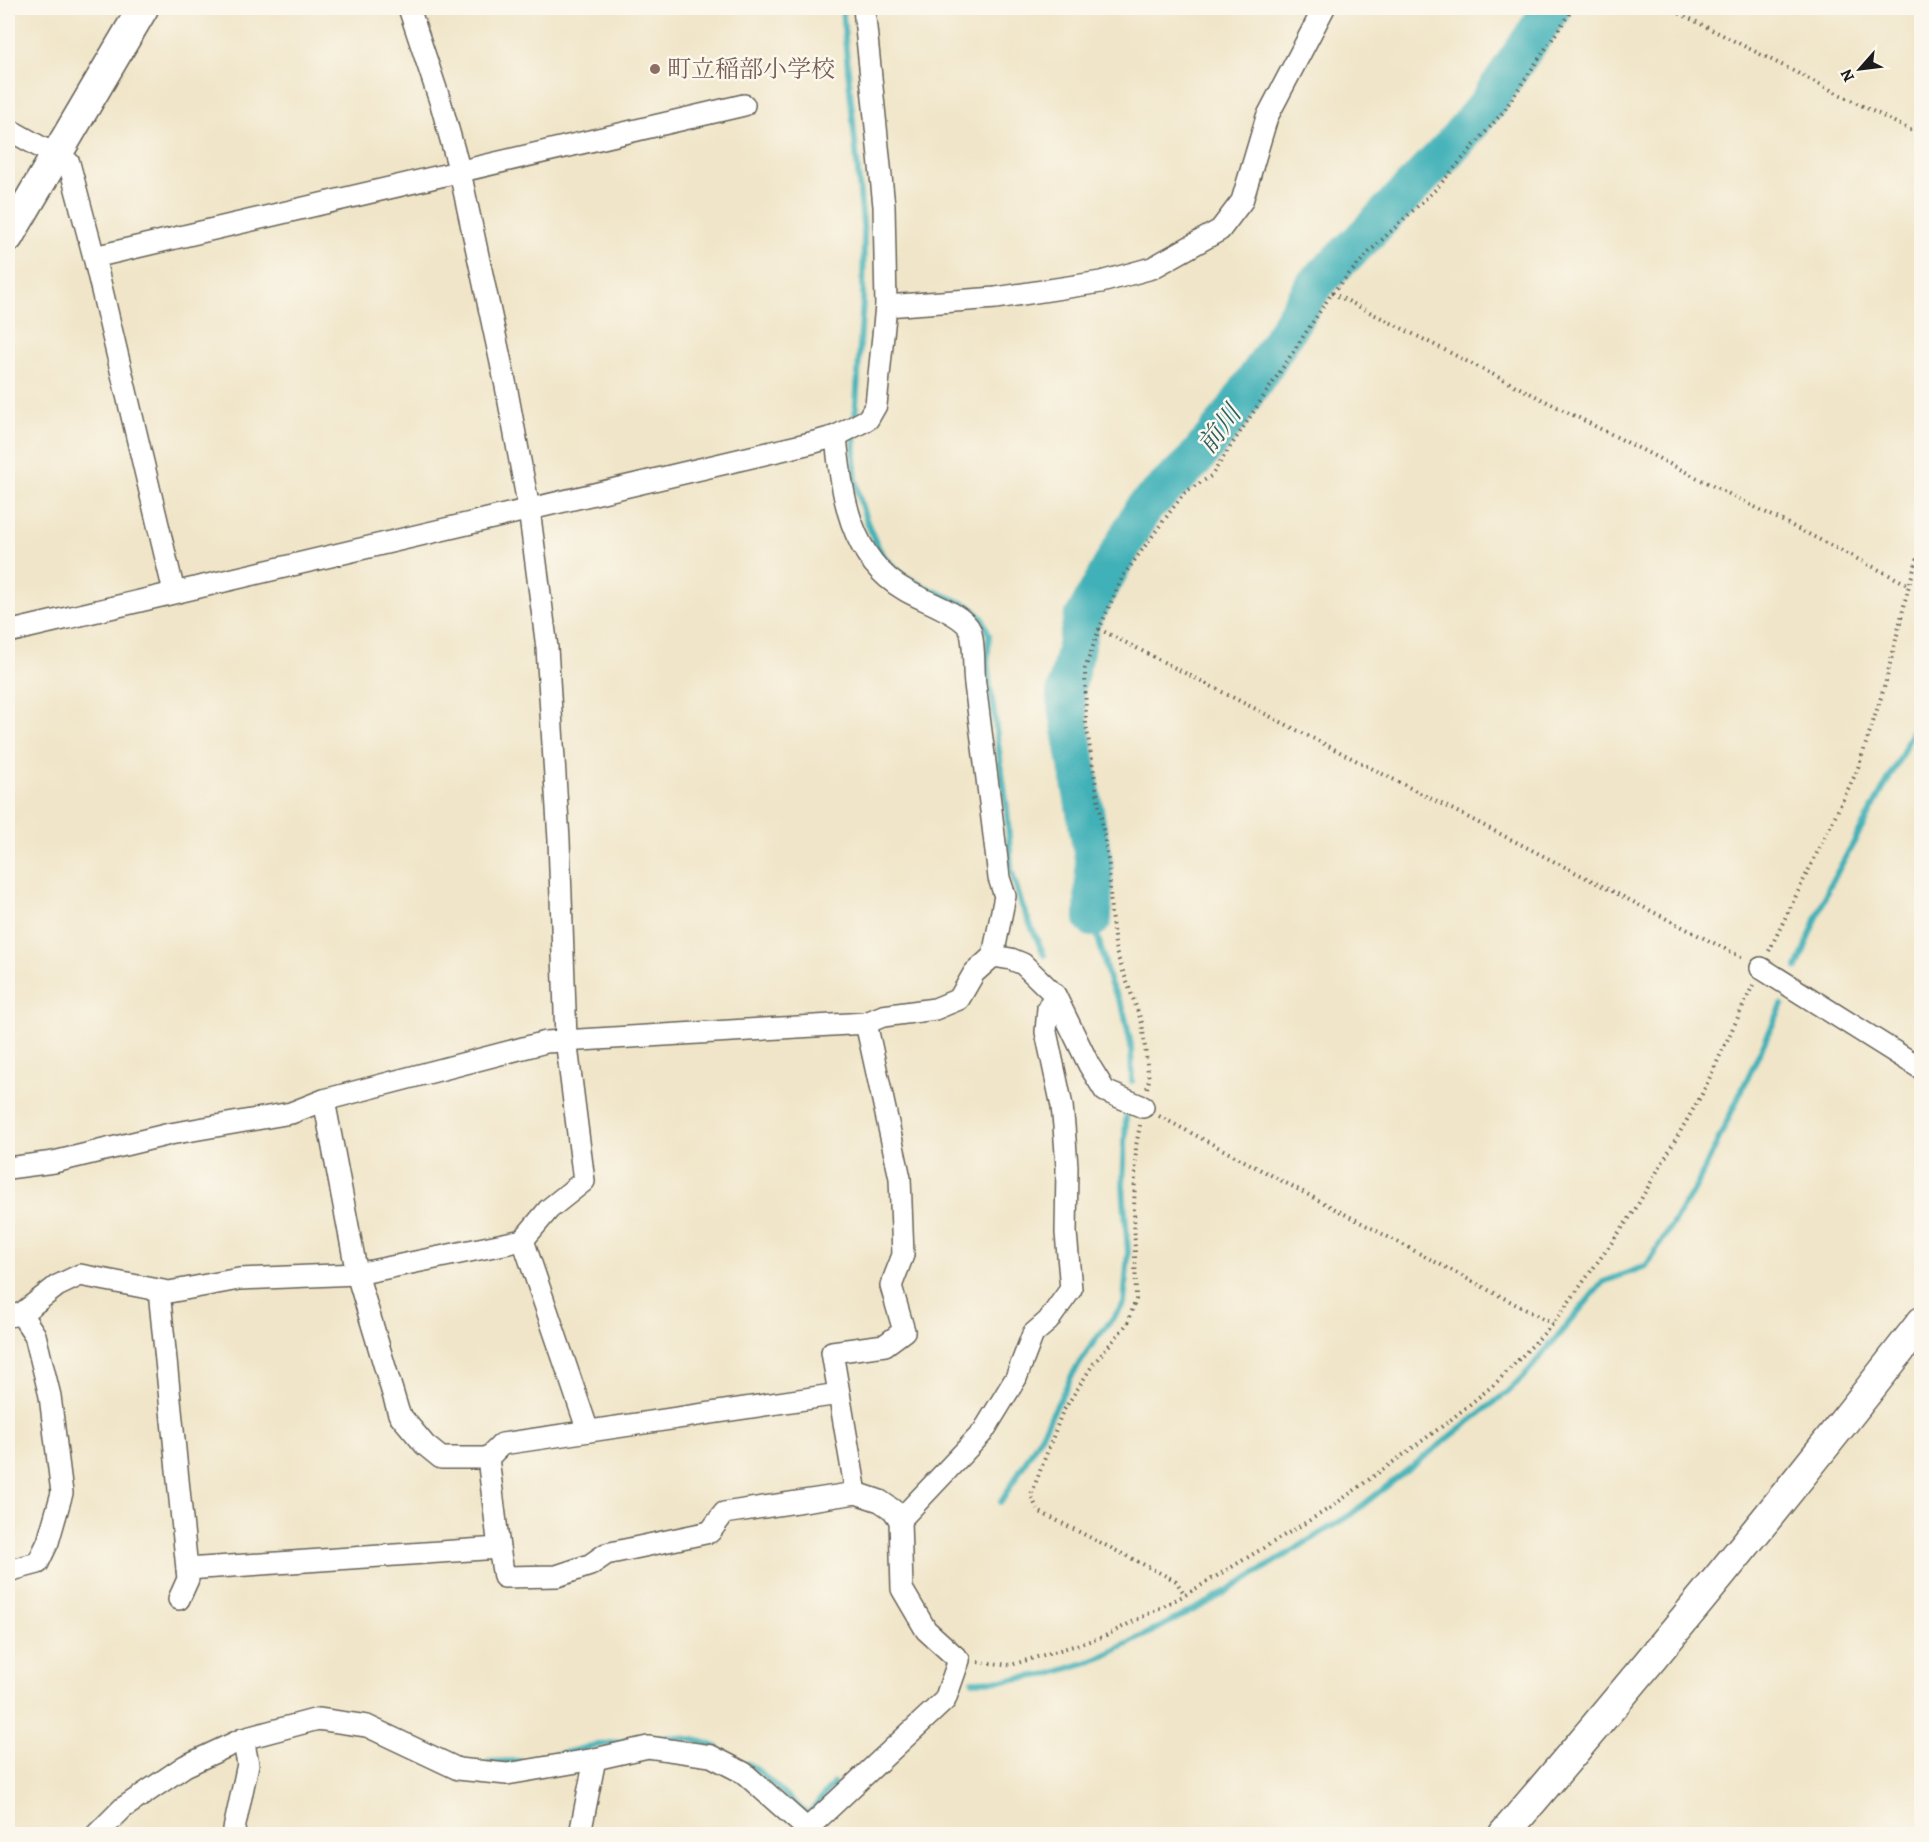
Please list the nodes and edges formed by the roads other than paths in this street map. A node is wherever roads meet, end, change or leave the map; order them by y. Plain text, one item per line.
1 (143, 8) edge
2 (409, 8) edge
3 (864, 8) edge
4 (1324, 8) edge
5 (744, 105) dead end
6 (8, 129) edge
7 (57, 156) junction
8 (460, 172) junction
9 (8, 237) edge
10 (94, 257) junction
11 (886, 306) junction
12 (842, 432) junction
13 (529, 509) junction
14 (174, 592) junction
15 (8, 632) edge
16 (993, 956) junction
17 (1761, 968) road end
18 (1055, 995) junction
19 (866, 1023) junction
20 (566, 1040) junction
21 (1922, 1069) edge
22 (324, 1100) junction
23 (1143, 1107) road end
24 (8, 1168) edge
25 (523, 1240) junction
26 (357, 1274) junction
27 (159, 1291) junction
28 (14, 1315) edge
29 (1922, 1322) edge
30 (839, 1394) junction
31 (588, 1431) junction
32 (488, 1458) junction
33 (856, 1493) junction
34 (900, 1520) junction
35 (500, 1548) junction
36 (187, 1569) junction
37 (8, 1571) edge
38 (179, 1599) dead end
39 (243, 1739) junction
40 (595, 1759) junction
41 (805, 1832) edge
42 (97, 1834) edge
43 (232, 1834) edge
44 (580, 1834) edge
45 (1504, 1834) edge

1 - 7 street
2 - 8 street
3 - 11 street
4 - 11 street
5 - 8 street
6 - 7 street
7 - 9 street
7 - 10 street
8 - 10 street
8 - 13 street
10 - 14 street
11 - 12 street
12 - 13 street
12 - 16 street
13 - 14 street
13 - 20 street
14 - 15 street
16 - 18 street
16 - 19 street
17 - 21 street
18 - 23 street
18 - 34 street
19 - 20 street
19 - 30 street
20 - 22 street
20 - 25 street
22 - 24 street
22 - 26 street
25 - 26 street
25 - 31 street
26 - 27 street
26 - 32 street
27 - 28 street
27 - 36 street
28 - 37 street
29 - 45 street
30 - 31 street
30 - 33 street
31 - 32 street
32 - 35 street
33 - 34 street
33 - 35 street
34 - 41 street
35 - 36 street
36 - 38 street
39 - 40 street
39 - 42 street
39 - 43 street
40 - 41 street
40 - 44 street

